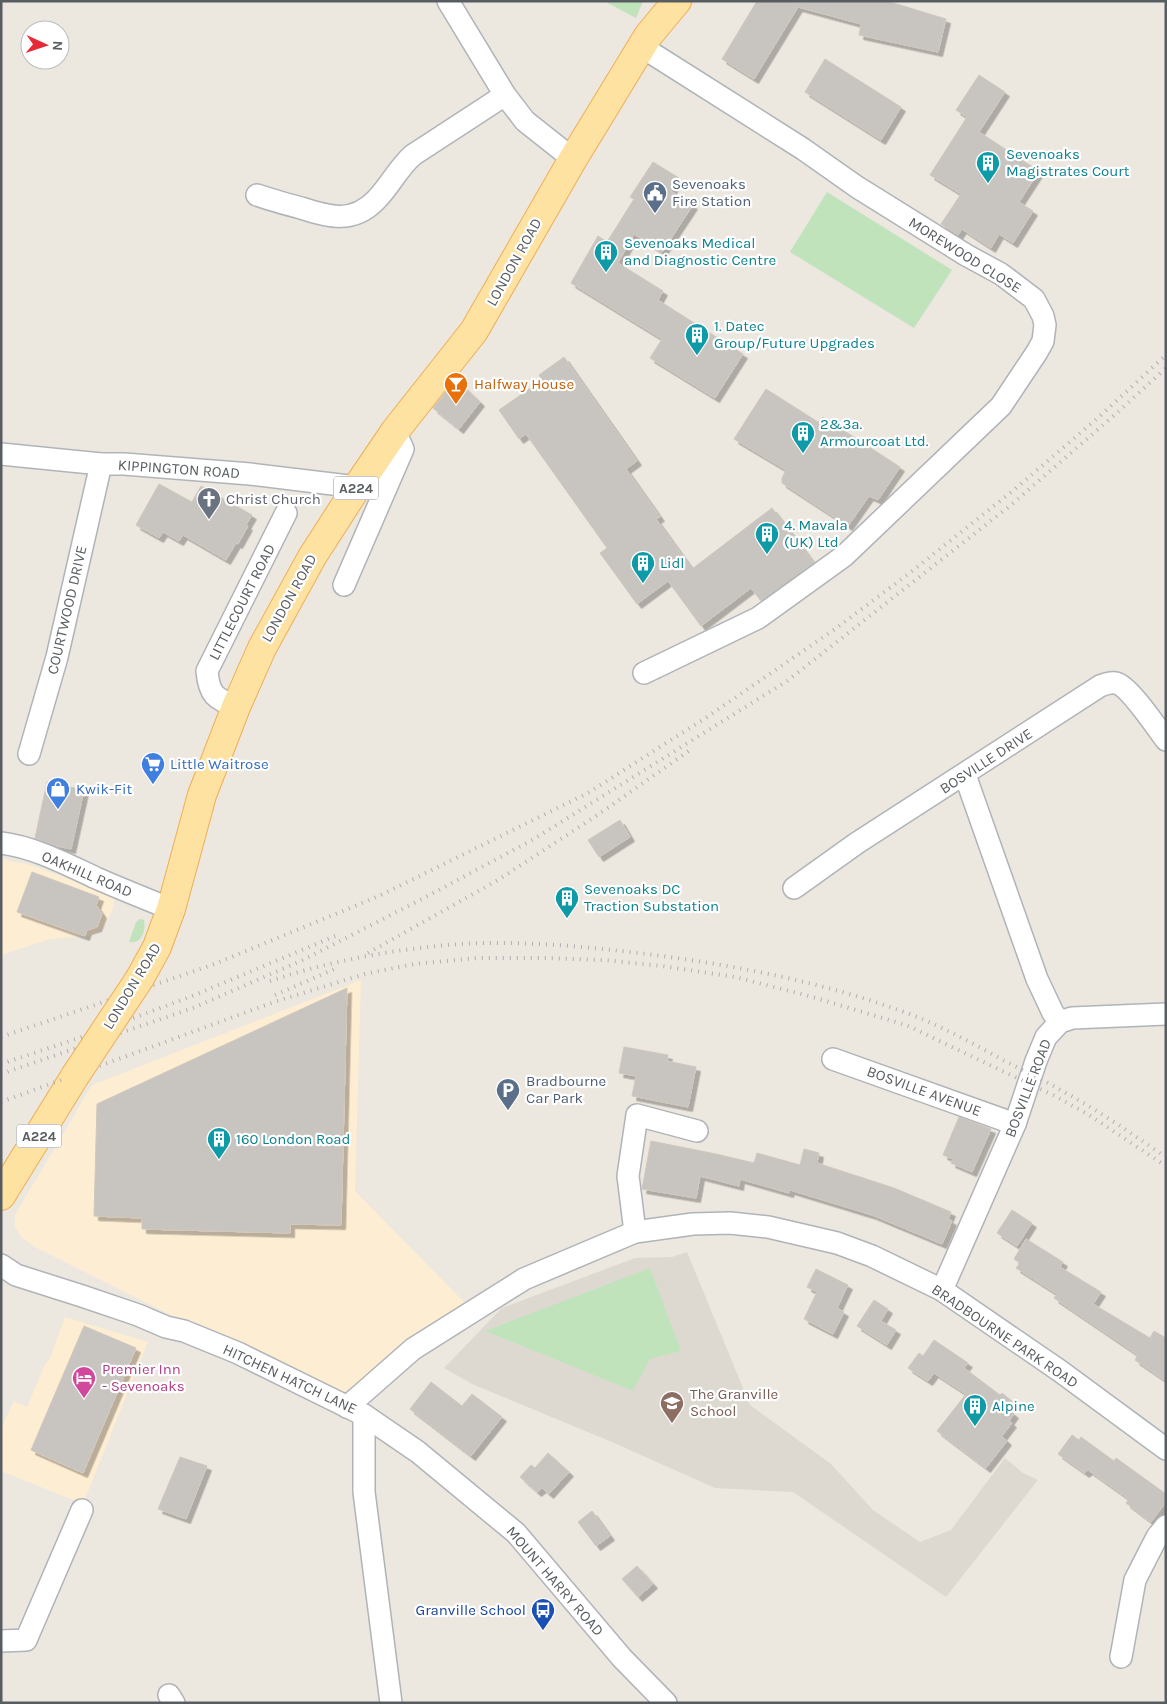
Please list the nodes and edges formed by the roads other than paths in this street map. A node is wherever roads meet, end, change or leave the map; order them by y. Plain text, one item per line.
1 (448, 1) edge
2 (657, 1) edge
3 (677, 1) edge
4 (645, 42) junction
5 (505, 95) junction
6 (573, 159) junction
7 (256, 195) dead end
8 (395, 431) junction
9 (1, 454) edge
10 (101, 464) junction
11 (357, 487) junction
12 (286, 514) dead end
13 (344, 585) dead end
14 (644, 673) dead end
15 (236, 707) junction
16 (1166, 740) edge
17 (29, 754) dead end
18 (965, 775) junction
19 (1, 843) edge
20 (794, 888) dead end
21 (171, 909) junction
22 (1166, 1014) edge
23 (1060, 1022) junction
24 (833, 1059) dead end
25 (1015, 1124) junction
26 (697, 1131) dead end
27 (1, 1196) edge
28 (636, 1232) junction
29 (1, 1265) edge
30 (942, 1290) junction
31 (356, 1411) junction
32 (1166, 1449) edge
33 (82, 1510) dead end
34 (1166, 1526) edge
35 (1, 1641) edge
36 (1121, 1657) dead end
37 (391, 1703) edge
38 (666, 1703) edge

1 - 5 street
2 - 4 main road, LONDON ROAD / A224
3 - 4 main road, LONDON ROAD / A224
4 - 6 main road, LONDON ROAD / A224
4 - 14 street, MOREWOOD CLOSE
5 - 6 street
5 - 7 street
6 - 8 main road, LONDON ROAD / A224
8 - 11 main road, LONDON ROAD / A224
8 - 13 street
9 - 10 street, KIPPINGTON ROAD
10 - 11 street, KIPPINGTON ROAD
10 - 17 street, COURTWOOD DRIVE
11 - 15 main road, LONDON ROAD / A224
12 - 15 street, LITTLECOURT ROAD
15 - 21 main road, LONDON ROAD / A224
16 - 18 street, BOSVILLE DRIVE
18 - 20 street, BOSVILLE DRIVE
18 - 23 street, BOSVILLE ROAD
19 - 21 street, OAKHILL ROAD
21 - 27 main road, LONDON ROAD / A224, bridge
22 - 23 street
23 - 25 street, BOSVILLE ROAD
24 - 25 street, BOSVILLE AVENUE
25 - 30 street, BOSVILLE ROAD
26 - 28 street
28 - 30 street, BRADBOURNE PARK ROAD
28 - 31 street, BRADBOURNE PARK ROAD
29 - 31 street, HITCHEN HATCH LANE
30 - 32 street, BRADBOURNE PARK ROAD
31 - 37 street, HITCHEN HATCH LANE
31 - 38 street, MOUNT HARRY ROAD
33 - 35 street
34 - 36 street

